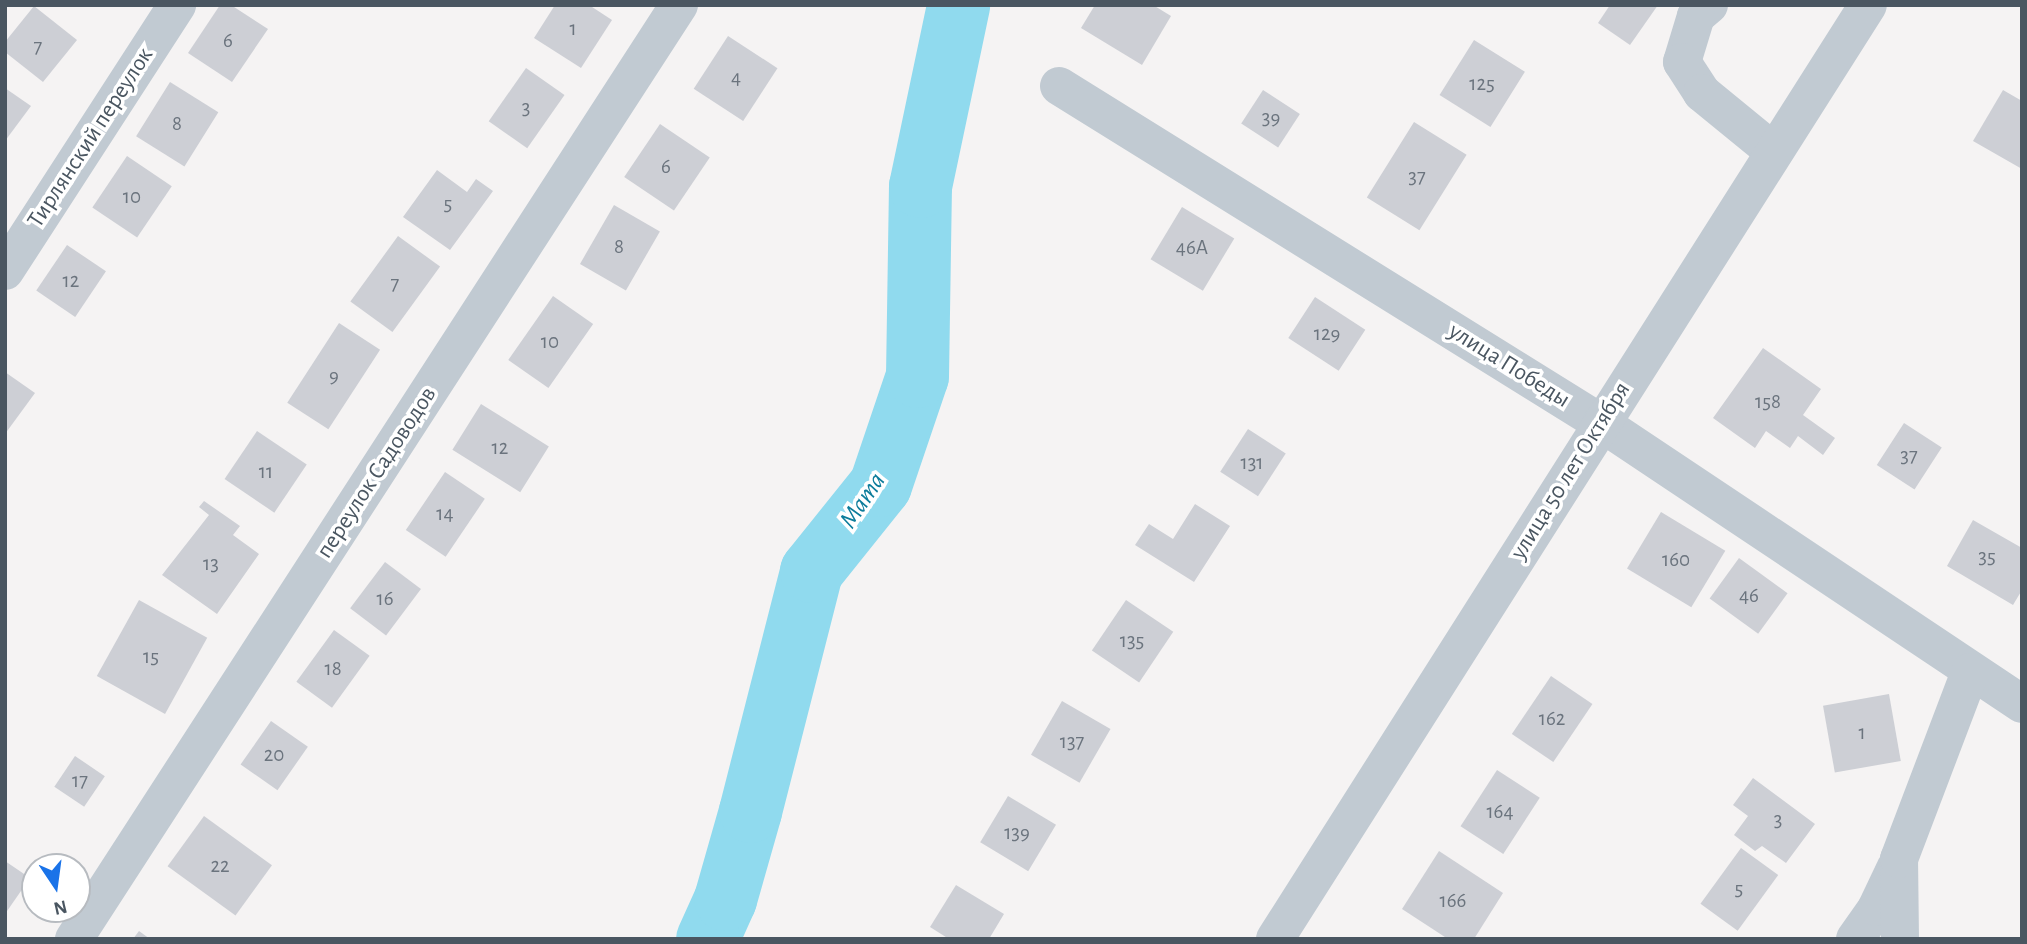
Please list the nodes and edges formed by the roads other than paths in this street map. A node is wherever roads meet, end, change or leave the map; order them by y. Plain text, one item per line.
1 (177, 5) edge
2 (679, 5) edge
3 (1709, 5) edge
4 (1868, 5) edge
5 (1059, 86) dead end
6 (1774, 152) junction
7 (5, 271) edge
8 (1601, 423) junction
9 (1970, 672) junction
10 (2022, 704) edge
11 (1899, 859) junction
12 (74, 939) edge
13 (1275, 939) edge
14 (1855, 939) edge
15 (1900, 939) edge

1 - 7 street, Тирлянский переулок
2 - 12 street, переулок Садоводов
3 - 6 street
4 - 6 street, улица 50 лет Октября
5 - 8 street, улица Победы
6 - 8 street, улица 50 лет Октября
8 - 9 street, улица Победы
8 - 13 street, улица 50 лет Октября
9 - 10 street, улица Победы
9 - 11 street
11 - 14 street
11 - 15 street

